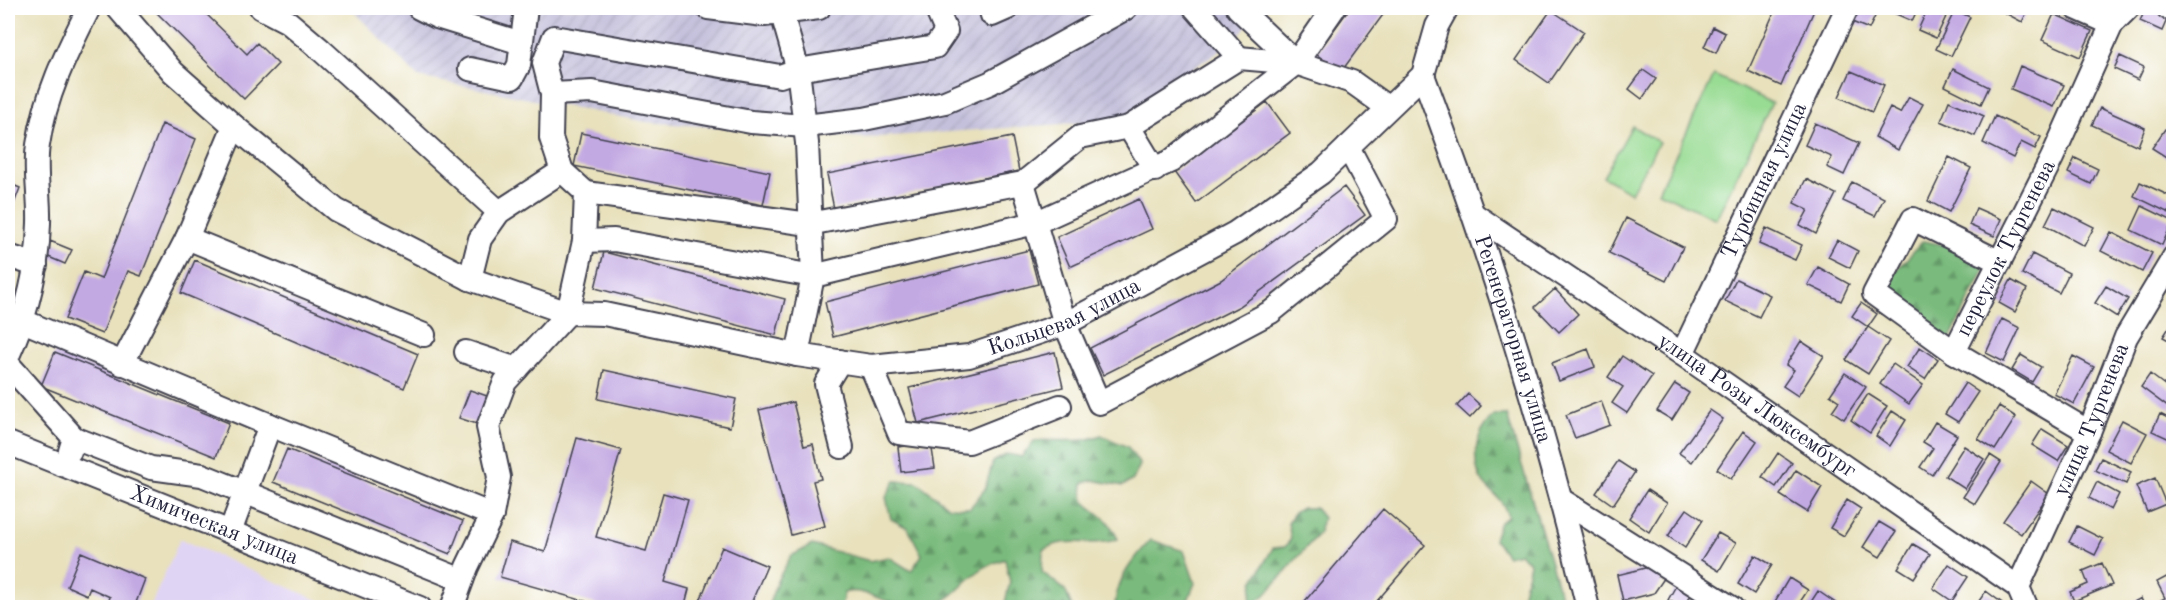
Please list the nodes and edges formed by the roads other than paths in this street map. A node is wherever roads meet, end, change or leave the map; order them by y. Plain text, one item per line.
1 (89, 8) edge
2 (118, 8) edge
3 (261, 8) edge
4 (419, 8) edge
5 (526, 8) edge
6 (708, 8) edge
7 (819, 8) edge
8 (936, 8) edge
9 (990, 8) edge
10 (1008, 8) edge
11 (1126, 8) edge
12 (1195, 8) edge
13 (1238, 8) edge
14 (1334, 8) edge
15 (1447, 8) edge
16 (1847, 8) edge
17 (2076, 8) edge
18 (2128, 8) edge
19 (2168, 8) edge
20 (2174, 10) edge
21 (782, 14) junction
22 (2112, 24) junction
23 (521, 43) junction
24 (1239, 58) junction
25 (1296, 63) junction
26 (470, 69) dead end
27 (798, 70) junction
28 (1424, 75) junction
29 (552, 94) junction
30 (1388, 107) junction
31 (234, 126) junction
32 (805, 126) junction
33 (1129, 127) junction
34 (1348, 147) junction
35 (1155, 170) junction
36 (562, 171) junction
37 (1023, 183) junction
38 (586, 193) junction
39 (499, 212) junction
40 (1476, 216) junction
41 (809, 224) junction
42 (1035, 224) junction
43 (187, 238) junction
44 (584, 241) junction
45 (8, 256) edge
46 (2174, 256) edge
47 (2000, 262) junction
48 (36, 265) junction
49 (813, 276) junction
50 (470, 279) junction
51 (568, 314) junction
52 (1065, 324) junction
53 (16, 328) edge
54 (424, 335) dead end
55 (466, 352) dead end
56 (1954, 352) junction
57 (1682, 354) junction
58 (797, 355) junction
59 (8, 356) edge
60 (840, 361) junction
61 (8, 364) edge
62 (122, 364) junction
63 (871, 366) junction
64 (517, 369) junction
65 (1060, 406) dead end
66 (270, 425) junction
67 (2089, 432) junction
68 (74, 438) junction
69 (8, 443) edge
70 (842, 447) dead end
71 (64, 466) junction
72 (244, 493) junction
73 (1563, 501) junction
74 (492, 515) junction
75 (230, 532) junction
76 (462, 580) junction
77 (2018, 587) junction
78 (420, 608) edge
79 (452, 608) edge
80 (1588, 608) edge
81 (1732, 608) edge
82 (2027, 608) edge

1 - 48 street
2 - 31 street, Кольцевая улица
3 - 39 street
4 - 23 street
5 - 23 street
6 - 21 street
7 - 21 street
8 - 27 street
9 - 10 street
11 - 32 street
12 - 24 street
13 - 25 street
14 - 25 street
15 - 28 street
16 - 57 street, Турбинная улица
17 - 22 street
18 - 22 street, переулок Тургенева
19 - 20 street
21 - 27 street
22 - 47 street, переулок Тургенева
23 - 26 street
24 - 25 street
24 - 33 street
25 - 30 street
25 - 35 street
27 - 29 street
27 - 32 street
28 - 30 street, Кольцевая улица
28 - 40 street, Регенераторная улица
29 - 32 street
29 - 36 street
30 - 34 street, Кольцевая улица
31 - 43 street
31 - 50 street, Кольцевая улица
32 - 41 street
33 - 35 street
33 - 37 street
34 - 52 street, Кольцевая улица
34 - 52 street
35 - 42 street
36 - 38 street
36 - 39 street
37 - 41 street
37 - 42 street
38 - 41 street
38 - 44 street
39 - 50 street
40 - 57 street, улица Розы Люксембург
40 - 73 street, Регенераторная улица
41 - 49 street
42 - 49 street
42 - 52 street
43 - 54 street
43 - 62 street
44 - 49 street
44 - 51 street
45 - 48 street
46 - 67 street, улица Тургенева
47 - 56 street, переулок Тургенева
47 - 56 street
48 - 53 street
49 - 58 street
50 - 51 street, Кольцевая улица
51 - 58 street, Кольцевая улица
51 - 64 street
52 - 63 street, Кольцевая улица
53 - 59 street
53 - 62 street
55 - 64 street
56 - 67 street, переулок Тургенева
57 - 77 street, улица Розы Люксембург
58 - 60 street, Кольцевая улица
60 - 63 street, Кольцевая улица
60 - 70 street
61 - 68 street
62 - 66 street
63 - 65 street
64 - 74 street
66 - 72 street
66 - 74 street
67 - 77 street, улица Тургенева
68 - 71 street
68 - 72 street
69 - 71 street, Химическая улица
71 - 75 street, Химическая улица
72 - 75 street
72 - 76 street
73 - 80 street, Регенераторная улица
73 - 81 street
74 - 76 street
75 - 78 street, Химическая улица
76 - 79 street
77 - 82 street

